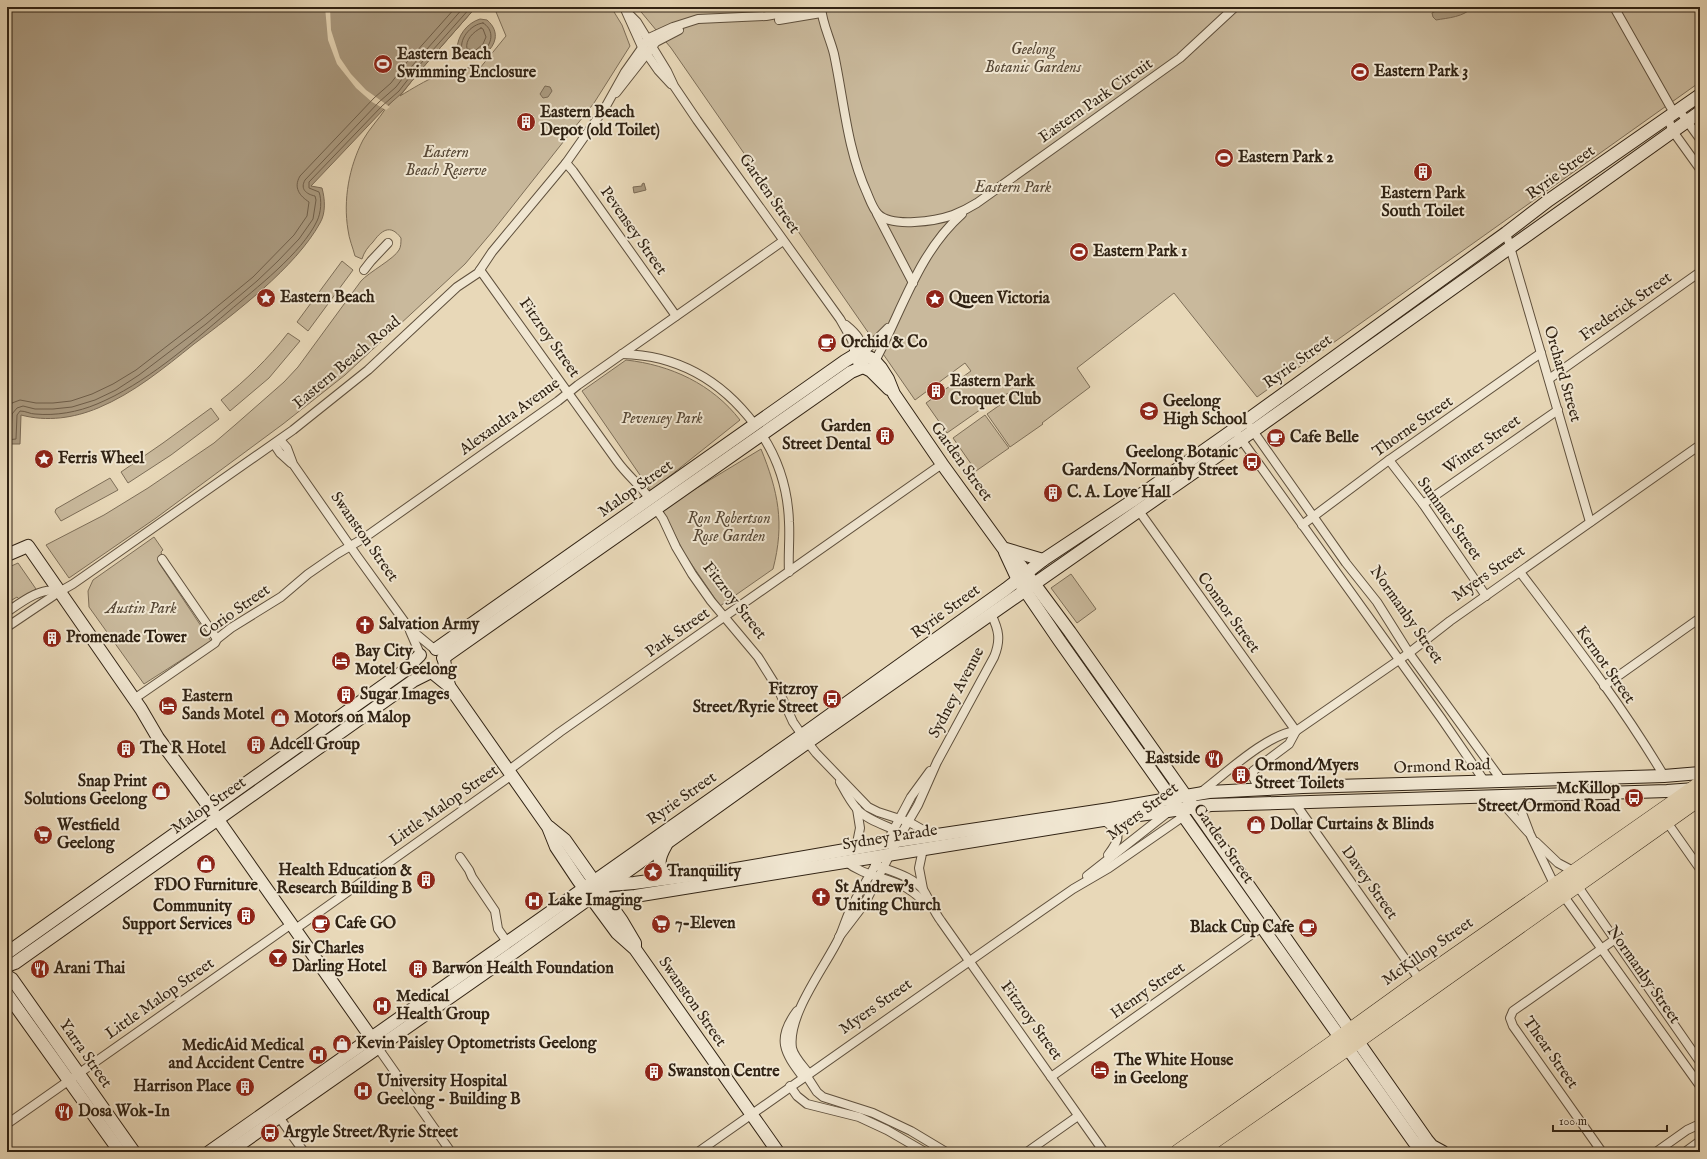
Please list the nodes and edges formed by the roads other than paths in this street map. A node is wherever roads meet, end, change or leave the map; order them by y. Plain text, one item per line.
1 (1235, 7) edge
2 (1614, 7) edge
3 (819, 9) edge
4 (626, 10) edge
5 (644, 44) junction
6 (649, 51) junction
7 (1700, 95) edge
8 (606, 106) junction
9 (1700, 112) edge
10 (1674, 113) junction
11 (1687, 121) junction
12 (1672, 130) junction
13 (1700, 139) edge
14 (566, 163) junction
15 (1700, 169) edge
16 (967, 209) junction
17 (876, 212) junction
18 (1506, 233) junction
19 (783, 241) junction
20 (388, 243) dead end
21 (1511, 246) junction
22 (364, 270) dead end
23 (480, 270) junction
24 (1700, 272) edge
25 (913, 283) junction
26 (676, 316) junction
27 (894, 321) junction
28 (1541, 353) junction
29 (622, 354) junction
30 (858, 355) junction
31 (875, 361) junction
32 (863, 367) junction
33 (1548, 379) junction
34 (568, 393) junction
35 (799, 393) junction
36 (894, 394) junction
37 (806, 404) junction
38 (1558, 410) junction
39 (754, 425) junction
40 (1249, 426) junction
41 (1237, 434) junction
42 (762, 435) junction
43 (277, 442) junction
44 (1700, 445) edge
45 (1389, 460) junction
46 (942, 464) junction
47 (653, 504) junction
48 (1423, 504) junction
49 (1135, 506) junction
50 (1313, 516) junction
51 (1590, 522) junction
52 (1302, 525) junction
53 (350, 546) junction
54 (1003, 548) junction
55 (7, 555) edge
56 (162, 559) dead end
57 (1043, 560) junction
58 (789, 572) junction
59 (1520, 572) junction
60 (1022, 576) junction
61 (1030, 587) junction
62 (59, 592) junction
63 (1486, 596) junction
64 (7, 612) edge
65 (991, 614) junction
66 (724, 617) junction
67 (1700, 618) edge
68 (7, 627) edge
69 (409, 628) junction
70 (1070, 632) junction
71 (1059, 640) junction
72 (216, 641) junction
73 (1409, 653) junction
74 (439, 654) junction
75 (420, 655) junction
76 (1399, 660) junction
77 (431, 673) junction
78 (449, 686) junction
79 (1604, 686) junction
80 (1112, 692) junction
81 (134, 699) junction
82 (1102, 699) junction
83 (364, 700) junction
84 (371, 711) junction
85 (1451, 711) junction
86 (1441, 718) junction
87 (1296, 731) junction
88 (805, 738) junction
89 (303, 743) junction
90 (310, 754) junction
91 (1252, 754) junction
92 (937, 762) junction
93 (1260, 766) junction
94 (1167, 770) junction
95 (510, 772) junction
96 (1700, 773) edge
97 (1664, 776) junction
98 (838, 777) junction
99 (1157, 777) junction
100 (1502, 781) junction
101 (1484, 782) junction
102 (1259, 789) junction
103 (1698, 790) edge
104 (1496, 796) junction
105 (1513, 796) junction
106 (1193, 798) junction
107 (1295, 803) junction
108 (1176, 808) junction
109 (210, 809) junction
110 (857, 809) junction
111 (899, 819) junction
112 (217, 820) junction
113 (1103, 820) junction
114 (909, 822) junction
115 (1667, 822) junction
116 (934, 836) junction
117 (1214, 836) junction
118 (895, 837) junction
119 (1532, 837) junction
120 (1203, 843) junction
121 (666, 844) junction
122 (856, 848) junction
123 (924, 849) junction
124 (460, 857) dead end
125 (845, 861) junction
126 (882, 861) junction
127 (1103, 862) junction
128 (1700, 869) edge
129 (869, 875) junction
130 (671, 878) junction
131 (878, 878) junction
132 (1576, 878) junction
133 (589, 884) junction
134 (1073, 889) junction
135 (1559, 890) junction
136 (924, 891) junction
137 (602, 893) junction
138 (932, 908) junction
139 (52, 922) junction
140 (292, 927) junction
141 (1262, 927) junction
142 (59, 932) junction
143 (839, 937) junction
144 (1614, 940) junction
145 (507, 942) junction
146 (1602, 948) junction
147 (7, 953) edge
148 (969, 962) junction
149 (7, 966) edge
150 (7, 976) edge
151 (1420, 980) junction
152 (7, 994) edge
153 (1349, 1039) junction
154 (374, 1043) junction
155 (1700, 1062) edge
156 (806, 1075) junction
157 (74, 1077) junction
158 (1051, 1077) junction
159 (790, 1086) junction
160 (1700, 1086) edge
161 (752, 1114) junction
162 (1078, 1116) junction
163 (279, 1117) junction
164 (7, 1124) edge
165 (1700, 1124) edge
166 (1700, 1141) edge
167 (1421, 1148) edge
168 (120, 1152) edge
169 (134, 1152) edge
170 (209, 1152) edge
171 (229, 1152) edge
172 (304, 1152) edge
173 (451, 1152) edge
174 (698, 1152) edge
175 (778, 1152) edge
176 (925, 1152) edge
177 (946, 1152) edge
178 (1027, 1152) edge
179 (1104, 1152) edge
180 (1178, 1152) edge
181 (1198, 1152) edge
182 (1435, 1152) edge
183 (1443, 1152) edge
184 (1602, 1152) edge
185 (1656, 1152) edge
186 (1685, 1152) edge

1 - 16 street, Eastern Park Circuit
2 - 10 street
3 - 5 street
3 - 6 street, Eastern Beach Road
3 - 17 street
4 - 5 street, Garden Street
5 - 6 street, Garden Street
5 - 8 street, Eastern Beach Road
6 - 8 street, Eastern Beach Road
6 - 19 street, Garden Street
7 - 10 street, Ryrie Street
8 - 14 street, Eastern Beach Road
9 - 11 street, Ryrie Street
10 - 11 street
10 - 12 street
10 - 18 street, Ryrie Street
11 - 12 street, Ryrie Street
11 - 13 street
12 - 15 street
12 - 21 street, Ryrie Street
14 - 23 street, Eastern Beach Road
14 - 26 street, Pevensey Street
16 - 17 street, Eastern Park Circuit
16 - 25 street, Eastern Park Circuit
17 - 25 street
18 - 21 street, Orchard Street
18 - 40 street, Ryrie Street
19 - 26 street, Alexandra Avenue
19 - 30 street, Garden Street
20 - 22 street
21 - 28 street, Orchard Street
21 - 40 street, Ryrie Street
23 - 34 street, Fitzroy Street
23 - 43 street, Eastern Beach Road
24 - 33 street, Frederick Street
25 - 27 street, Eastern Park Circuit
26 - 29 street, Alexandra Avenue
27 - 30 street, Eastern Park Circuit
27 - 31 street, Eastern Park Circuit
28 - 33 street, Orchard Street
28 - 45 street, Thorne Street
29 - 34 street, Alexandra Avenue
29 - 39 street
30 - 31 street, Garden Street
30 - 32 street, Garden Street
30 - 35 street, Malop Street
31 - 36 street, Garden Street
32 - 36 street, Garden Street
32 - 37 street, Malop Street
33 - 38 street, Orchard Street
34 - 47 street, Fitzroy Street
34 - 53 street, Alexandra Avenue
35 - 37 street
35 - 39 street, Malop Street
36 - 46 street, Garden Street
37 - 42 street, Malop Street
38 - 48 street, Winter Street
38 - 51 street, Orchard Street
39 - 42 street
39 - 47 street, Malop Street
40 - 41 street, Ryrie Street
40 - 50 street, Normanby Street
41 - 49 street, Ryrie Street
41 - 52 street, Normanby Street
42 - 47 street, Malop Street
42 - 58 street
43 - 53 street, Swanston Street
43 - 62 street, Eastern Beach Road
44 - 51 street, Myers Street
45 - 48 street, Summer Street
45 - 50 street, Thorne Street
46 - 54 street, Garden Street
46 - 58 street, Park Street
47 - 66 street, Fitzroy Street
47 - 74 street, Malop Street
48 - 63 street, Summer Street
49 - 57 street, Ryrie Street
49 - 61 street, Ryrie Street
49 - 87 street, Connor Street
50 - 52 street, Thorne Street
50 - 73 street, Normanby Street
51 - 59 street, Myers Street
52 - 76 street, Normanby Street
53 - 69 street, Swanston Street
53 - 72 street, Corio Street
54 - 57 street
54 - 60 street, Garden Street
55 - 62 street
56 - 72 street
57 - 60 street, Ryrie Street
58 - 66 street, Park Street
59 - 63 street, Myers Street
59 - 79 street, Kernot Street
60 - 61 street, Garden Street
60 - 88 street, Ryrie Street
61 - 65 street, Ryrie Street
61 - 70 street, Garden Street
61 - 71 street, Garden Street
62 - 64 street
62 - 68 street, Eastern Beach Road
62 - 81 street
63 - 73 street, Myers Street
65 - 88 street, Ryrie Street
65 - 92 street, Sydney Avenue
66 - 88 street, Fitzroy Street
66 - 95 street, Park Street
67 - 79 street
69 - 74 street, Swanston Street
69 - 75 street, Swanston Street
70 - 71 street
70 - 80 street, Garden Street
71 - 82 street, Garden Street
72 - 81 street, Corio Street
73 - 76 street, Myers Street
73 - 85 street, Normanby Street
74 - 75 street
74 - 77 street
74 - 78 street, Swanston Street
75 - 77 street
75 - 83 street, Malop Street
76 - 86 street, Normanby Street
76 - 87 street, Myers Street
77 - 78 street, Swanston Street
77 - 84 street, Malop Street
78 - 95 street, Swanston Street
79 - 97 street, Kernot Street
80 - 82 street
80 - 94 street, Garden Street
81 - 109 street
82 - 99 street, Garden Street
83 - 84 street
83 - 89 street, Malop Street
84 - 90 street, Malop Street
85 - 86 street
85 - 100 street, Normanby Street
86 - 101 street, Normanby Street
87 - 91 street, Myers Street
87 - 93 street, Myers Street
88 - 98 street, Fitzroy Street
88 - 121 street, Ryrie Street
88 - 133 street, Ryrie Street
89 - 90 street
89 - 109 street, Malop Street
90 - 112 street, Malop Street
91 - 93 street
91 - 106 street, Myers Street
92 - 111 street, Sydney Avenue
92 - 114 street, Sydney Avenue
93 - 102 street
94 - 99 street
94 - 106 street, Garden Street
95 - 133 street, Swanston Street
95 - 140 street, Little Malop Street
96 - 97 street, Ormond Road
97 - 100 street, Ormond Road
98 - 110 street, Fitzroy Street
98 - 111 street, Fitzroy Street
99 - 108 street, Garden Street
100 - 101 street, Ormond Road
100 - 105 street, Normanby Street
101 - 102 street, Ormond Road
101 - 104 street, Normanby Street
102 - 106 street, Ormond Road
103 - 105 street, Ormond Road
103 - 115 highway, McKillop Street
103 - 132 highway, McKillop Street
104 - 105 street, Ormond Road
104 - 107 street, Ormond Road
104 - 119 street, Normanby Street
105 - 119 street, Normanby Street
106 - 107 street, Ormond Road
106 - 108 street, Sydney Parade
106 - 108 street
106 - 117 street, Garden Street
107 - 151 street, Davey Street
108 - 113 street, Sydney Parade
108 - 116 street, Sydney Parade
108 - 120 street, Garden Street
108 - 127 street, Myers Street
108 - 134 street, Myers Street
109 - 112 street
109 - 139 street, Malop Street
110 - 118 street, Fitzroy Street
110 - 122 street, Fitzroy Street
111 - 114 street, Fitzroy Street
111 - 118 street, Sydney Avenue
112 - 140 street
112 - 142 street, Malop Street
113 - 123 street, Sydney Parade
113 - 127 street
114 - 116 street, Fitzroy Street
114 - 118 street, Sydney Avenue
115 - 128 street
115 - 132 highway, McKillop Street
116 - 118 street, Sydney Parade
117 - 120 street
117 - 153 street, Garden Street
118 - 122 street, Sydney Parade
118 - 126 street, Sydney Avenue
119 - 132 street, Normanby Street
119 - 135 street, Normanby Street
120 - 141 street, Garden Street
121 - 130 street
121 - 137 street, Ryrie Street
122 - 130 street, Sydney Parade
123 - 126 street, Sydney Parade
123 - 136 street, Fitzroy Street
124 - 145 street
125 - 126 street, Sydney Parade
125 - 129 street, Fitzroy Street
125 - 137 street, Sydney Parade
126 - 129 street, Sydney Avenue
126 - 131 street, Sydney Avenue
126 - 136 street, Fitzroy Street
127 - 134 street, Myers Street
129 - 131 street, Fitzroy Street
129 - 143 street, Sydney Avenue
130 - 137 street, Sydney Parade
131 - 138 street, Fitzroy Street
131 - 143 street, Sydney Avenue
132 - 135 highway, McKillop Street
132 - 144 street, Normanby Street
133 - 137 street, Swanston Street
133 - 137 street
133 - 145 street, Ryrie Street
134 - 148 street, Myers Street
135 - 146 street, Normanby Street
135 - 151 highway, McKillop Street
135 - 153 highway, McKillop Street
136 - 138 street, Fitzroy Street
137 - 154 street, Ryrie Street
137 - 161 street, Swanston Street
138 - 148 street, Fitzroy Street
139 - 142 street
139 - 147 street, Malop Street
140 - 154 street
140 - 157 street, Little Malop Street
141 - 153 street, Garden Street
141 - 158 street, Henry Street
142 - 149 street, Malop Street
143 - 156 street, Sydney Avenue
144 - 146 street, Thear Street
144 - 155 street, Normanby Street
145 - 154 street, Ryrie Street
146 - 160 street, Normanby Street
146 - 184 street, Thear Street
148 - 156 street, Myers Street
148 - 158 street, Fitzroy Street
150 - 157 street, Yarra Street
151 - 153 highway, McKillop Street
152 - 157 street, Yarra Street
153 - 167 street, Garden Street
153 - 180 highway, McKillop Street
153 - 181 highway, McKillop Street
154 - 163 street, Ryrie Street
154 - 170 street, Ryrie Street
154 - 173 street
156 - 159 street, Myers Street
156 - 177 street, Sydney Avenue
157 - 164 street, Little Malop Street
157 - 168 street, Yarra Street
157 - 169 street, Yarra Street
158 - 162 street, Fitzroy Street
159 - 161 street, Myers Street
159 - 176 street
161 - 174 street, Myers Street
161 - 175 street, Swanston Street
162 - 178 street
162 - 179 street, Fitzroy Street
163 - 171 street, Ryrie Street
163 - 172 street
165 - 185 street
166 - 186 street
167 - 182 street, Garden Street
167 - 183 street

